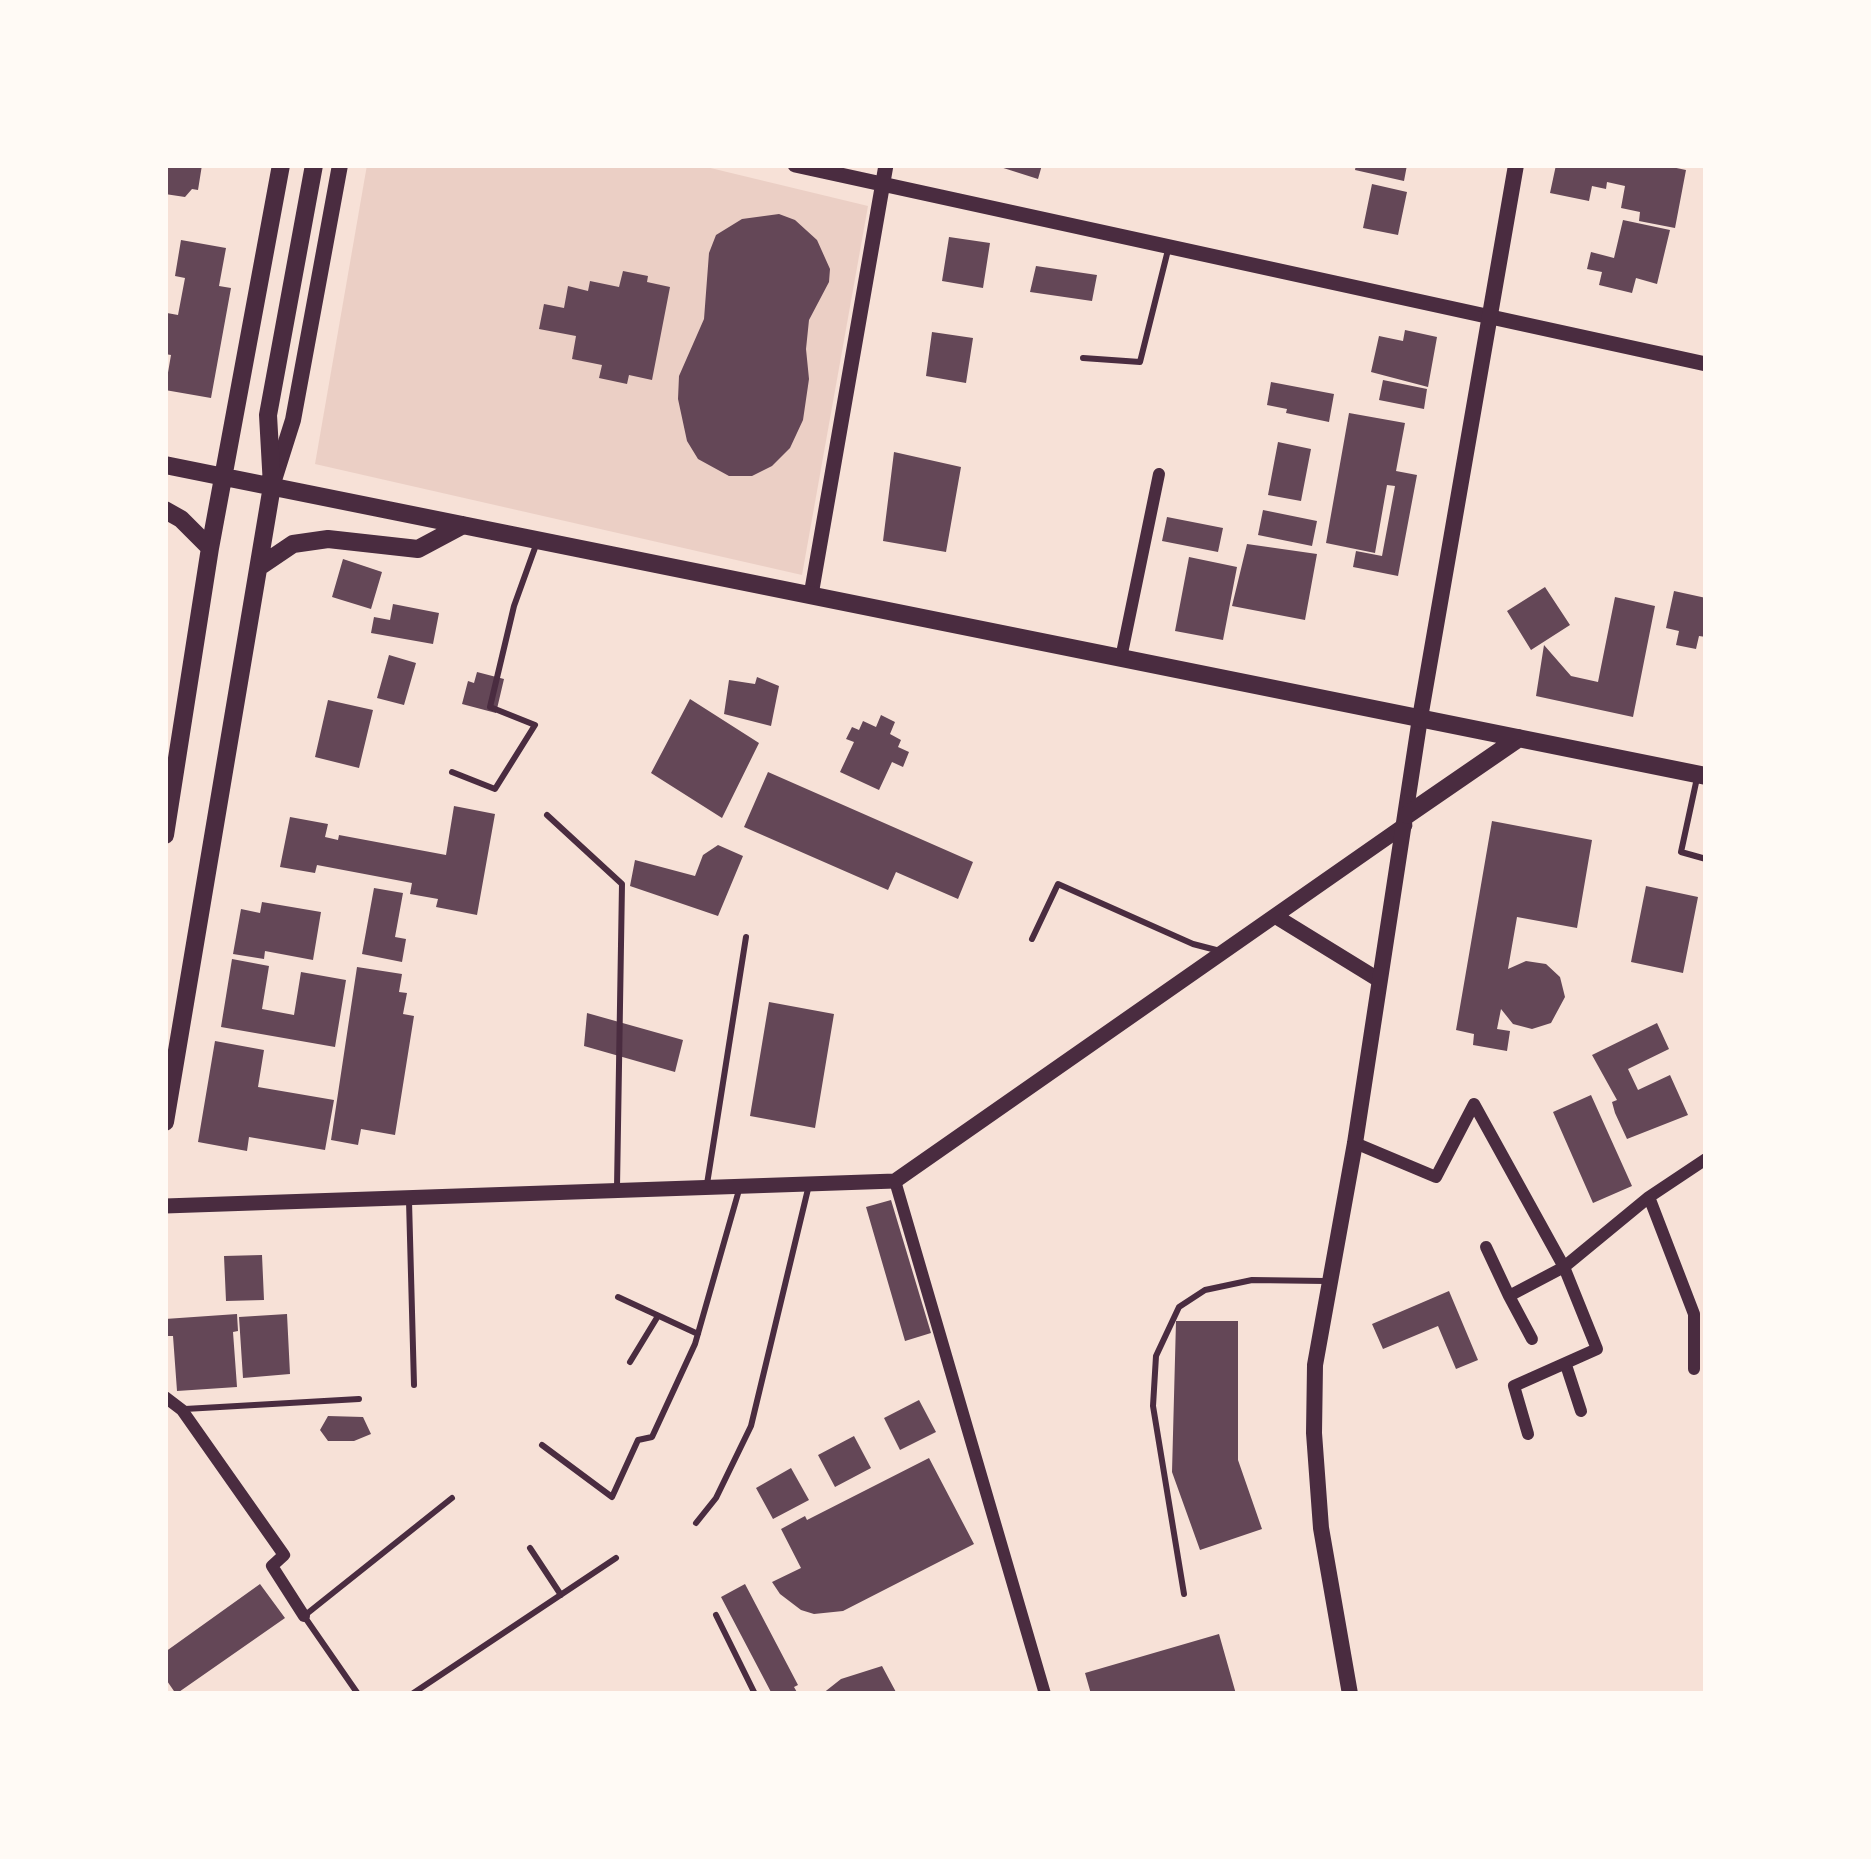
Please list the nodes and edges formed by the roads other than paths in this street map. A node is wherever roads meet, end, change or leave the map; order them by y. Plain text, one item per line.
1 (281, 165) edge
2 (314, 165) edge
3 (340, 165) edge
4 (794, 165) edge
5 (886, 165) edge
6 (1516, 165) edge
7 (883, 184) junction
8 (1169, 247) junction
9 (1491, 317) junction
10 (1083, 358) dead end
11 (1706, 364) edge
12 (165, 465) edge
13 (1159, 474) dead end
14 (224, 477) junction
15 (272, 486) junction
16 (165, 510) edge
17 (463, 525) junction
18 (538, 540) junction
19 (210, 548) junction
20 (259, 567) junction
21 (811, 595) junction
22 (1121, 658) junction
23 (1420, 718) junction
24 (1519, 738) junction
25 (452, 772) dead end
26 (1702, 775) edge
27 (547, 815) dead end
28 (1406, 820) junction
29 (165, 835) edge
30 (1706, 859) edge
31 (1275, 916) junction
32 (746, 937) dead end
33 (1032, 939) dead end
34 (1224, 951) junction
35 (1379, 980) junction
36 (165, 1122) edge
37 (1355, 1143) junction
38 (1706, 1160) edge
39 (895, 1181) junction
40 (809, 1184) junction
41 (740, 1186) junction
42 (707, 1187) junction
43 (617, 1190) junction
44 (1649, 1197) junction
45 (410, 1198) junction
46 (165, 1206) edge
47 (1486, 1247) dead end
48 (1564, 1267) junction
49 (1328, 1281) junction
50 (1509, 1296) junction
51 (618, 1297) dead end
52 (658, 1316) junction
53 (698, 1334) junction
54 (1532, 1339) dead end
55 (630, 1362) dead end
56 (1566, 1365) junction
57 (1694, 1370) dead end
58 (414, 1385) dead end
59 (165, 1397) edge
60 (359, 1399) dead end
61 (182, 1410) junction
62 (1581, 1412) dead end
63 (1528, 1434) dead end
64 (542, 1445) dead end
65 (452, 1498) dead end
66 (696, 1523) dead end
67 (530, 1547) dead end
68 (616, 1558) dead end
69 (1184, 1594) dead end
70 (561, 1595) junction
71 (716, 1615) dead end
72 (304, 1616) junction
73 (358, 1694) edge
74 (412, 1694) edge
75 (755, 1694) edge
76 (1046, 1694) edge
77 (1350, 1694) edge

1 - 14 main road
2 - 15 main road
3 - 15 main road
4 - 7 street
5 - 7 street
6 - 9 main road
7 - 8 street
7 - 21 street
8 - 9 street
8 - 10 lane
9 - 11 street
9 - 23 main road
12 - 14 main road
13 - 22 street
14 - 15 main road
14 - 19 main road
15 - 17 main road
15 - 20 main road
16 - 19 main road
17 - 18 main road
17 - 20 main road
18 - 21 main road
18 - 25 lane
19 - 29 main road
20 - 36 main road
21 - 22 main road
22 - 23 main road
23 - 24 main road
23 - 28 main road
24 - 26 main road
24 - 28 main road
26 - 30 lane
27 - 43 lane
28 - 31 street
28 - 35 main road
31 - 34 street
31 - 35 street
32 - 42 lane
33 - 34 lane
34 - 39 street
35 - 37 main road
37 - 48 street
37 - 49 main road
38 - 44 street
39 - 40 street
39 - 76 street
40 - 41 street
40 - 66 lane
41 - 42 street
41 - 53 lane
42 - 43 street
43 - 45 street
44 - 48 street
44 - 57 street
45 - 46 street
45 - 58 lane
47 - 50 street
48 - 50 street
48 - 56 street
49 - 69 lane
49 - 77 main road
50 - 54 street
51 - 52 lane
52 - 53 lane
52 - 55 lane
53 - 64 lane
56 - 62 street
56 - 63 street
59 - 61 street
60 - 61 lane
61 - 72 street
65 - 72 lane
67 - 70 lane
68 - 70 lane
70 - 74 lane
71 - 75 lane
72 - 73 lane

